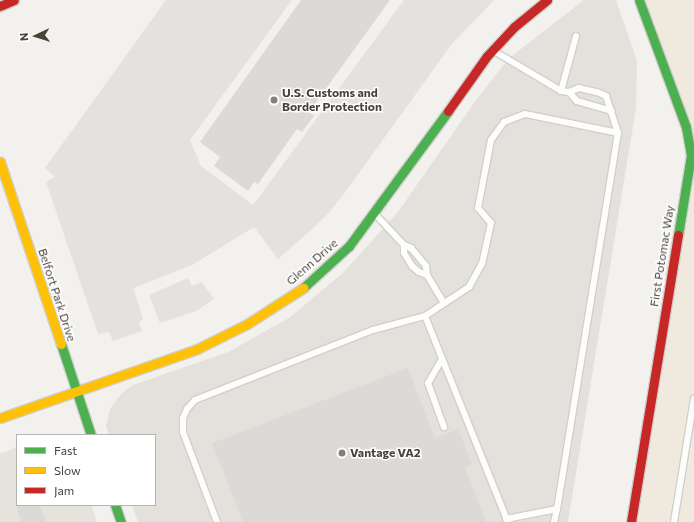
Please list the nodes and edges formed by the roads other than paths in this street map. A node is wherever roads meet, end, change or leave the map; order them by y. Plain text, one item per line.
1 (14, 0) edge
2 (547, 0) edge
3 (639, 0) edge
4 (0, 6) edge
5 (576, 36) dead end
6 (493, 50) junction
7 (561, 91) junction
8 (569, 92) junction
9 (612, 111) junction
10 (618, 133) junction
11 (692, 155) edge
12 (0, 162) edge
13 (374, 214) junction
14 (404, 245) junction
15 (427, 275) junction
16 (444, 303) junction
17 (425, 316) junction
18 (442, 359) junction
19 (76, 391) junction
20 (694, 399) edge
21 (0, 418) edge
22 (444, 428) dead end
23 (91, 434) edge
24 (115, 506) edge
25 (557, 509) junction
26 (507, 521) edge
27 (121, 522) edge
28 (217, 522) edge
29 (554, 522) edge
30 (631, 522) edge
31 (674, 522) edge

1 - 4 street
2 - 6 street, Glenn Drive
3 - 11 street, First Potomac Way
5 - 7 lane
6 - 7 lane
6 - 13 street, Glenn Drive
7 - 8 lane
8 - 9 lane
8 - 9 lane
9 - 10 lane
10 - 16 lane
10 - 25 lane
11 - 30 street, First Potomac Way
12 - 19 street, Belfort Park Drive
13 - 14 lane
13 - 19 street, Glenn Drive
14 - 15 lane
14 - 15 lane
15 - 16 lane
16 - 17 lane
17 - 18 lane
17 - 28 lane
18 - 22 lane
18 - 26 lane
19 - 21 street, Glenn Drive
19 - 23 street, Belfort Park Drive
20 - 31 lane
24 - 27 street
25 - 26 lane
25 - 29 lane

